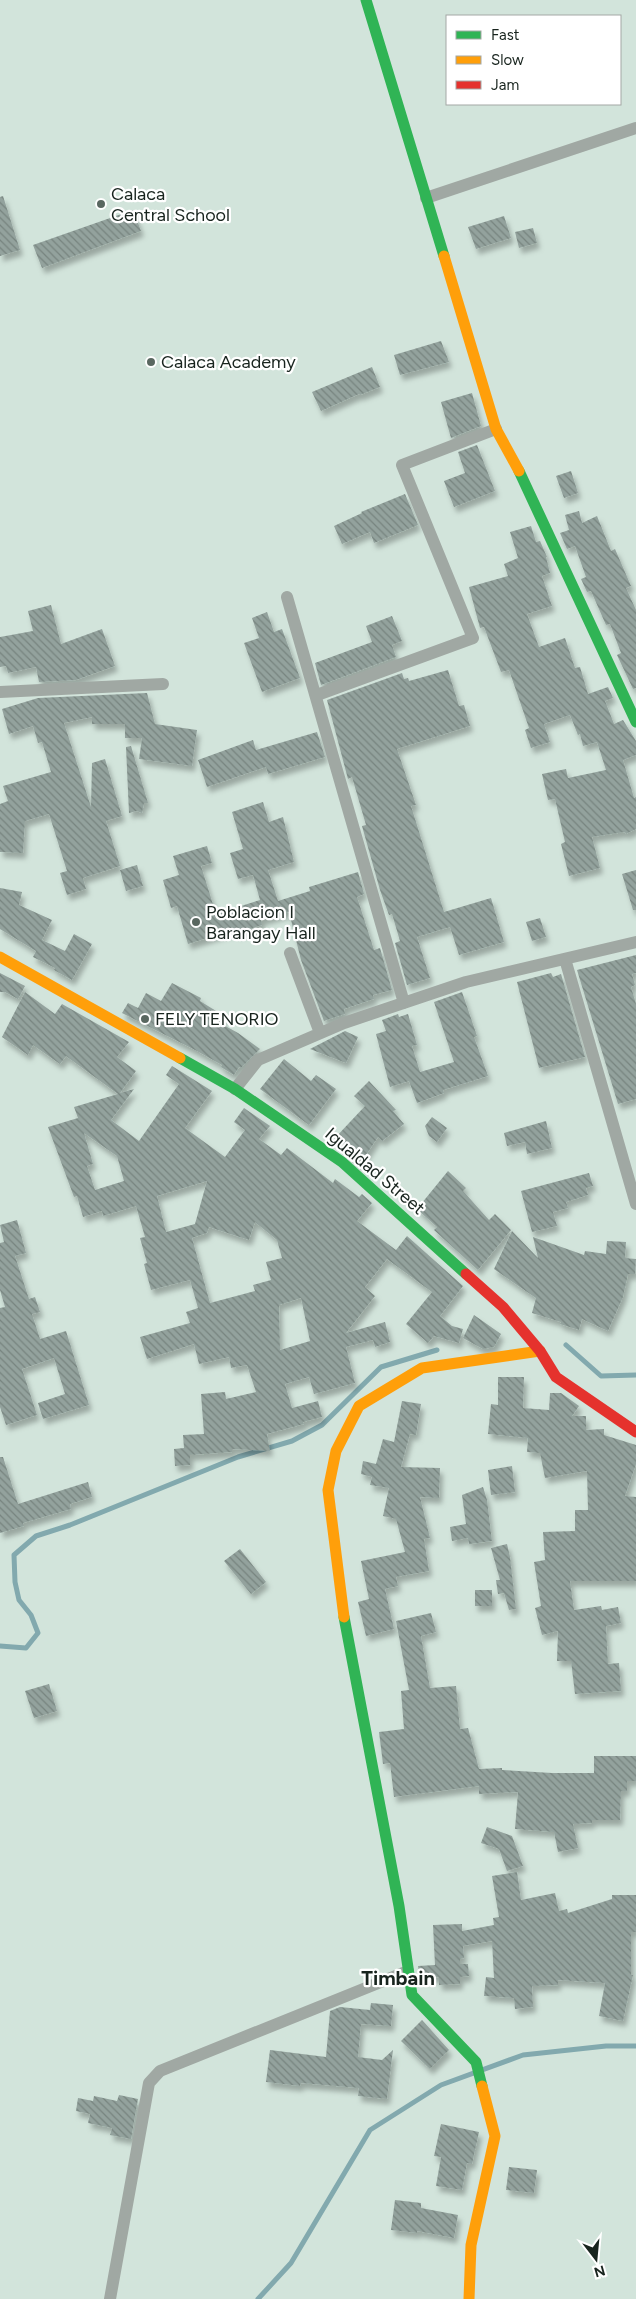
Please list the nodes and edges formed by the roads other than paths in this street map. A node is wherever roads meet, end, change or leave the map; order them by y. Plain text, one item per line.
1 (366, 0) edge
2 (636, 128) edge
3 (426, 198) junction
4 (496, 429) junction
5 (287, 597) dead end
6 (163, 684) dead end
7 (0, 692) edge
8 (317, 695) junction
9 (636, 722) edge
10 (636, 942) edge
11 (290, 953) dead end
12 (0, 957) edge
13 (565, 960) junction
14 (404, 1003) junction
15 (320, 1033) junction
16 (235, 1089) junction
17 (636, 1204) edge
18 (540, 1351) junction
19 (636, 1432) edge
20 (408, 1971) junction
21 (110, 2299) edge
22 (469, 2299) edge

1 - 3 street
2 - 3 street
3 - 4 street
4 - 8 street
4 - 9 street
5 - 8 street
6 - 7 street
8 - 14 street
10 - 13 street
11 - 15 street
12 - 16 street, Igualdad Street
13 - 14 street
13 - 17 street
14 - 15 street
15 - 16 street
16 - 18 street, Igualdad Street
18 - 19 street, Igualdad Street
18 - 20 street
20 - 21 street
20 - 22 street

